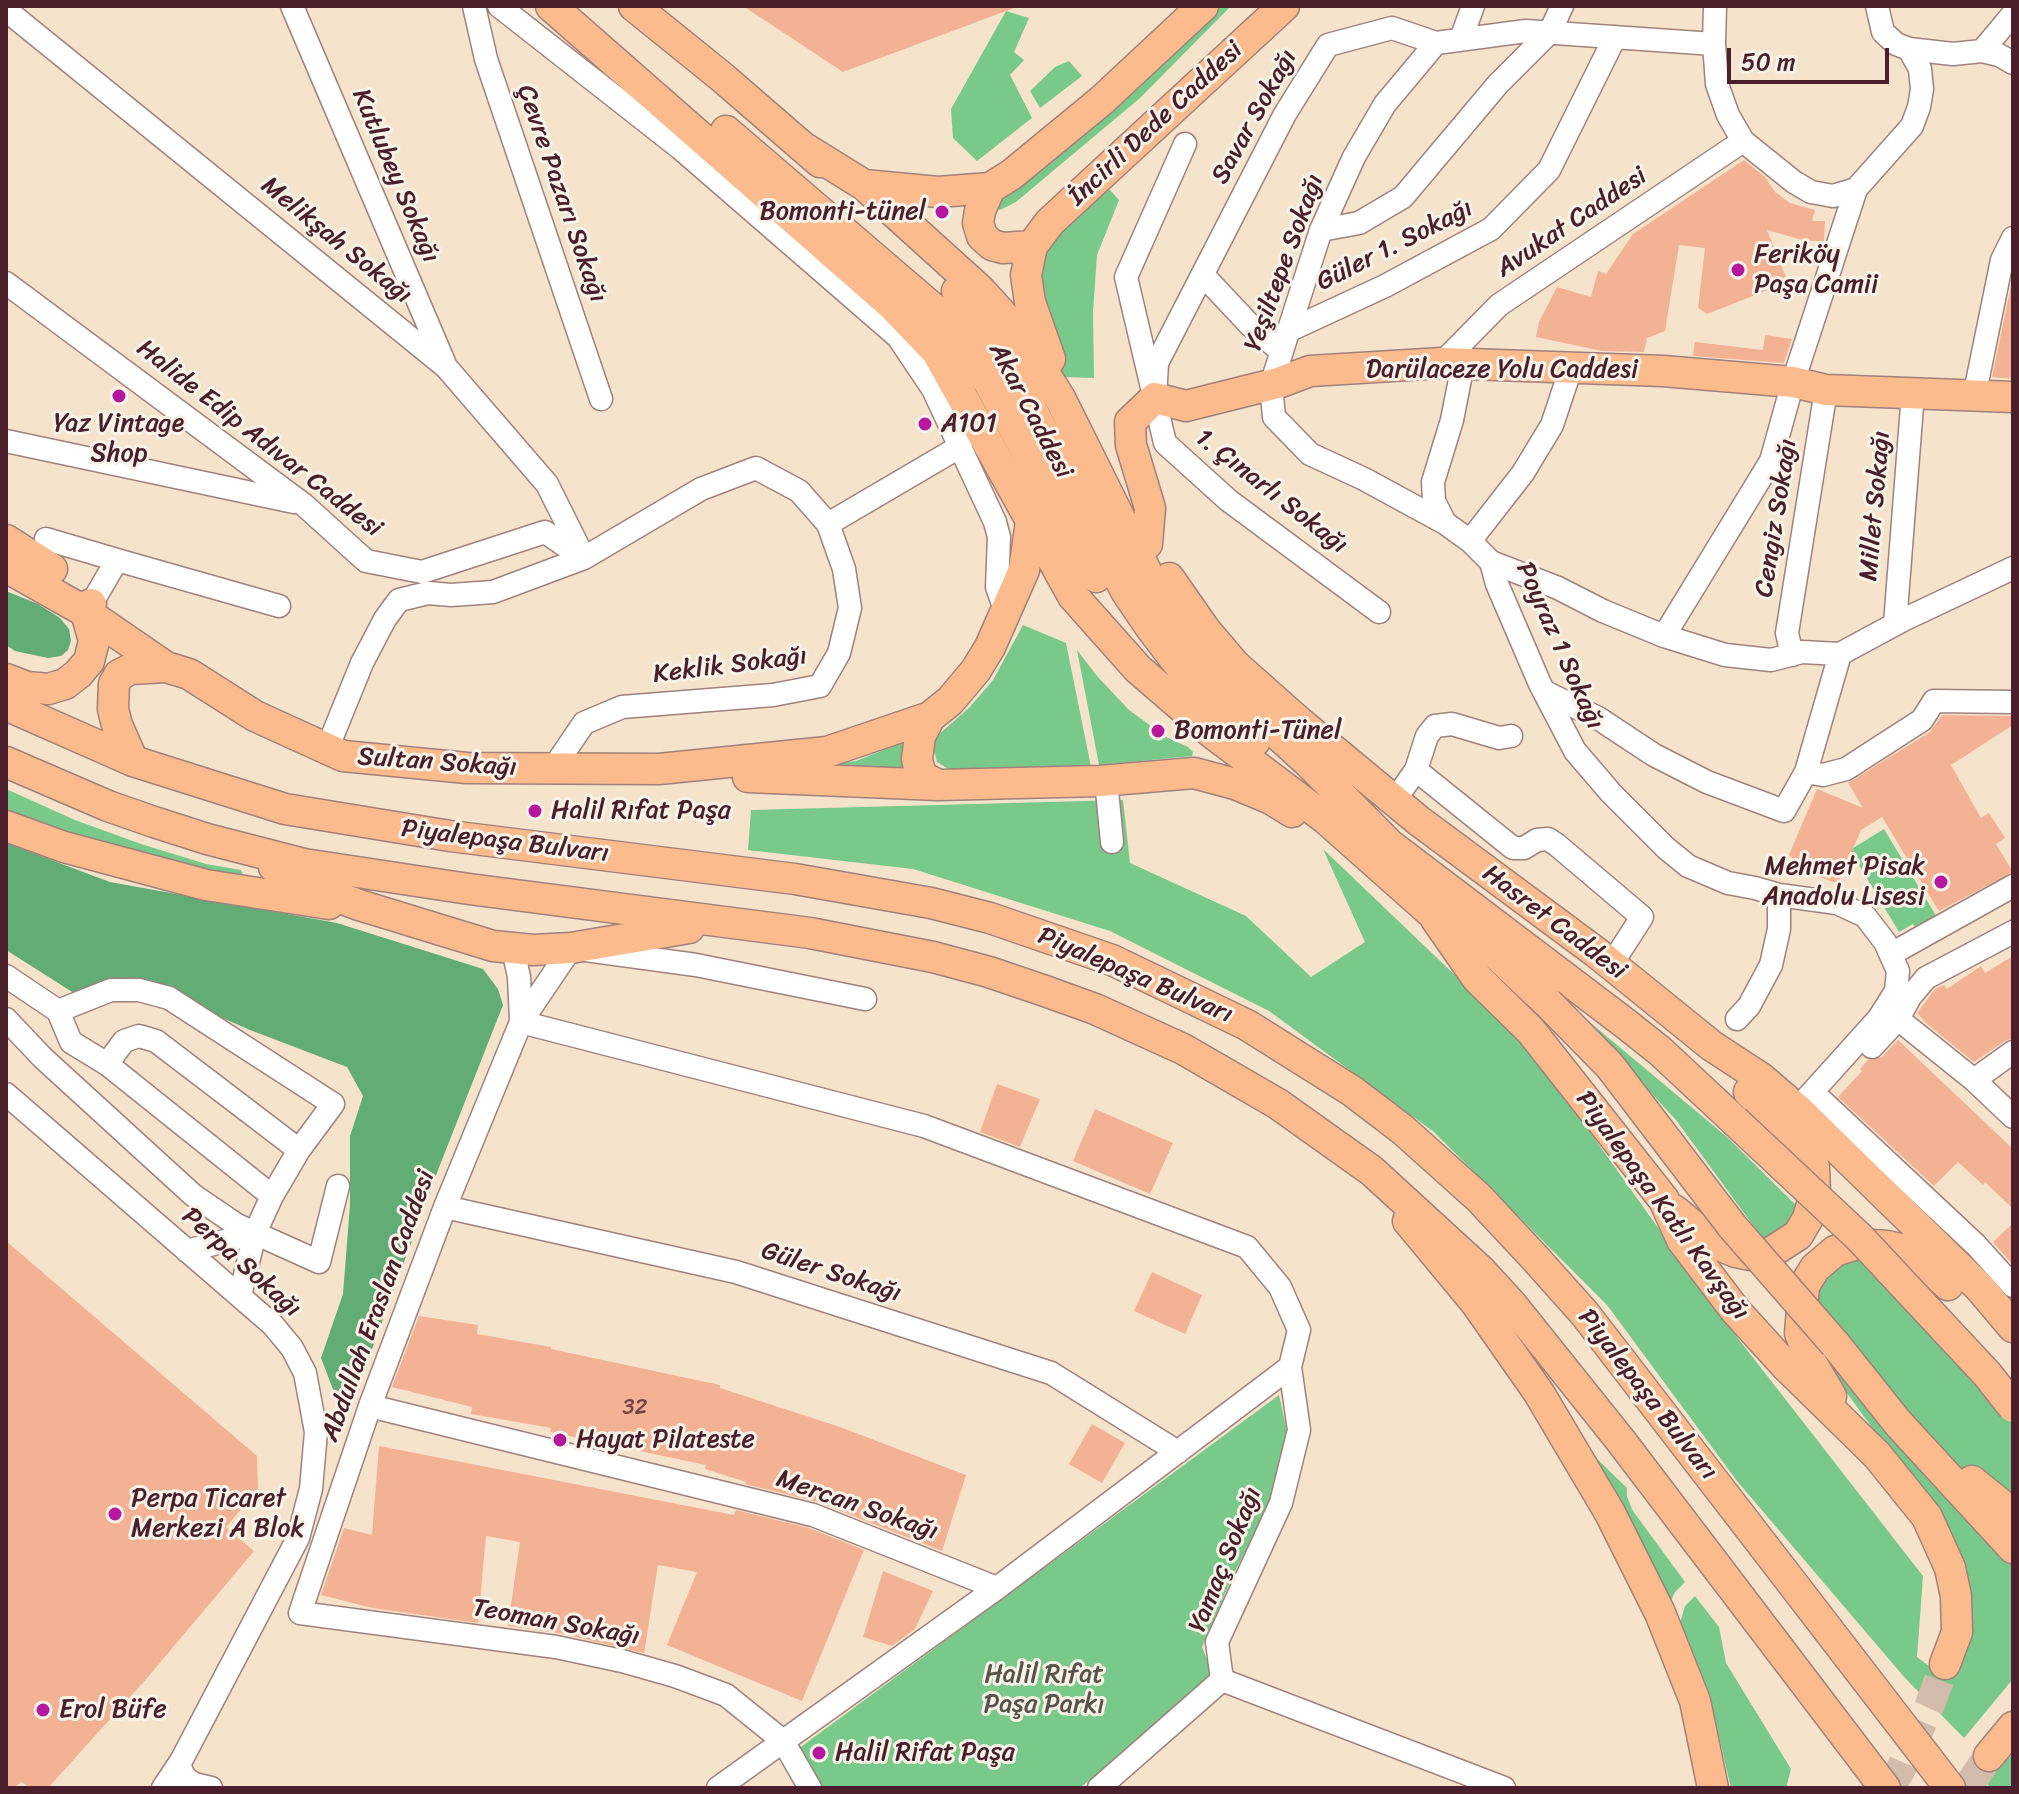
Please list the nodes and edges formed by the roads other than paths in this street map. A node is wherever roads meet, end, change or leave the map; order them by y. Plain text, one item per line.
1 (292, 6) edge
2 (474, 6) edge
3 (499, 6) edge
4 (551, 6) edge
5 (583, 6) edge
6 (634, 6) edge
7 (660, 6) edge
8 (1203, 6) edge
9 (1284, 6) edge
10 (1473, 6) edge
11 (1562, 6) edge
12 (1715, 6) edge
13 (1877, 6) edge
14 (6, 10) edge
15 (2013, 14) edge
16 (1550, 32) junction
17 (1615, 37) junction
18 (1461, 39) junction
19 (1436, 43) junction
20 (1714, 44) junction
21 (1909, 49) junction
22 (1982, 51) junction
23 (2013, 63) edge
24 (749, 100) junction
25 (1743, 141) junction
26 (1185, 144) dead end
27 (806, 149) junction
28 (864, 185) junction
29 (990, 188) junction
30 (1856, 189) junction
31 (1321, 230) junction
32 (2013, 238) edge
33 (1032, 246) junction
34 (1203, 275) junction
35 (6, 283) edge
36 (1290, 330) junction
37 (1282, 352) junction
38 (1452, 364) junction
39 (446, 367) junction
40 (1571, 368) junction
41 (1793, 382) junction
42 (1271, 385) junction
43 (1826, 390) junction
44 (1913, 393) junction
45 (1974, 397) junction
46 (2013, 397) edge
47 (1155, 398) junction
48 (601, 399) dead end
49 (1061, 400) junction
50 (6, 441) edge
51 (961, 446) junction
52 (1113, 503) junction
53 (303, 504) junction
54 (1031, 522) junction
55 (1445, 523) junction
56 (828, 524) junction
57 (46, 539) dead end
58 (1470, 541) junction
59 (1147, 544) junction
60 (9, 550) edge
61 (584, 558) junction
62 (117, 560) junction
63 (1491, 562) junction
64 (2013, 568) edge
65 (91, 604) junction
66 (279, 606) dead end
67 (1379, 612) dead end
68 (1006, 613) junction
69 (1895, 624) junction
70 (1664, 636) junction
71 (1840, 654) junction
72 (1792, 655) junction
73 (177, 671) junction
74 (6, 679) edge
75 (1547, 693) junction
76 (1179, 702) junction
77 (2013, 702) edge
78 (6, 705) edge
79 (930, 717) junction
80 (1511, 736) dead end
81 (327, 749) junction
82 (133, 761) junction
83 (6, 762) edge
84 (659, 769) junction
85 (552, 770) junction
86 (1416, 770) junction
87 (1806, 772) junction
88 (1106, 780) junction
89 (938, 785) junction
90 (1394, 801) junction
91 (1326, 819) junction
92 (6, 826) edge
93 (1112, 842) dead end
94 (1390, 845) junction
95 (251, 850) junction
96 (2013, 886) edge
97 (1779, 895) junction
98 (359, 905) junction
99 (1433, 914) junction
100 (714, 920) junction
101 (2013, 932) edge
102 (571, 948) junction
103 (513, 949) junction
104 (1891, 954) junction
105 (1611, 965) junction
106 (6, 976) edge
107 (865, 999) dead end
108 (58, 1011) junction
109 (6, 1019) edge
110 (1737, 1019) dead end
111 (1898, 1019) junction
112 (521, 1022) junction
113 (71, 1042) junction
114 (1712, 1046) junction
115 (2013, 1052) edge
116 (43, 1058) junction
117 (107, 1064) junction
118 (1974, 1080) junction
119 (6, 1094) edge
120 (1809, 1105) junction
121 (2013, 1117) edge
122 (299, 1150) junction
123 (1372, 1171) junction
124 (338, 1186) dead end
125 (272, 1196) junction
126 (1664, 1200) junction
127 (445, 1207) junction
128 (255, 1233) junction
129 (187, 1251) junction
130 (2013, 1286) edge
131 (240, 1296) junction
132 (2013, 1327) edge
133 (2013, 1341) edge
134 (1835, 1344) junction
135 (1290, 1367) junction
136 (370, 1406) junction
137 (2013, 1407) edge
138 (1861, 1440) junction
139 (1178, 1452) junction
140 (2013, 1514) edge
141 (2013, 1548) edge
142 (997, 1588) junction
143 (300, 1613) joint
144 (1945, 1664) tunnel mouth
145 (1222, 1680) junction
146 (2013, 1727) edge
147 (2013, 1737) edge
148 (783, 1741) junction
149 (179, 1765) junction
150 (163, 1788) edge
151 (211, 1788) edge
152 (718, 1788) edge
153 (810, 1788) edge
154 (1099, 1788) edge
155 (1504, 1788) edge
156 (1713, 1788) edge
157 (1885, 1788) edge
158 (1950, 1788) edge

1 - 39 street, Kutlubey Sokağı
2 - 48 street, Çevre Pazarı Sokağı
3 - 51 street
4 - 54 main road
5 - 76 main road, Akar Caddesi
6 - 24 main road, Akar Caddesi
7 - 24 main road
8 - 29 main road, İncirli Dede Caddesi
9 - 33 main road, İncirli Dede Caddesi
10 - 18 street
11 - 16 street
12 - 20 street
13 - 21 street
14 - 39 street, Melikşah Sokağı
15 - 22 street
16 - 17 street, Savar Sokağı
16 - 18 street, Savar Sokağı
16 - 31 street
17 - 20 street, Savar Sokağı
17 - 36 street, Güler 1. Sokağı
18 - 19 street, Savar Sokağı
19 - 31 street, Yeşiltepe Sokağı
19 - 34 street, Savar Sokağı
20 - 25 street
21 - 22 street
21 - 30 street
22 - 23 street
24 - 27 main road, Akar Caddesi
25 - 30 street
25 - 38 street, Avukat Caddesi
26 - 47 street, 1. Çınarlı Sokağı
27 - 28 main road
27 - 94 main road, Akar Caddesi
28 - 29 main road
28 - 49 main road
29 - 33 main road
30 - 41 street
31 - 36 street, Yeşiltepe Sokağı
32 - 45 street
33 - 49 main road
34 - 37 street
34 - 47 street, Savar Sokağı
35 - 53 street, Halide Edip Adıvar Caddesi
36 - 37 street, Yeşiltepe Sokağı
37 - 42 street, Yeşiltepe Sokağı
38 - 40 main road, Darülaceze Yolu Caddesi
38 - 42 main road, Darülaceze Yolu Caddesi
38 - 55 street
39 - 61 street, Melikşah Sokağı
40 - 41 main road, Darülaceze Yolu Caddesi
40 - 58 street
41 - 43 main road, Darülaceze Yolu Caddesi
41 - 70 street
42 - 47 main road, Darülaceze Yolu Caddesi
42 - 55 street, Poyraz 1 Sokağı
43 - 44 main road, Darülaceze Yolu Caddesi
43 - 72 street, Cengiz Sokağı
44 - 45 main road, Darülaceze Yolu Caddesi
44 - 69 street, Millet Sokağı
45 - 46 main road, Darülaceze Yolu Caddesi
47 - 59 main road
47 - 67 street, 1. Çınarlı Sokağı
49 - 52 main road
50 - 53 street
51 - 56 street
51 - 68 street
52 - 59 main road, Hasret Caddesi
52 - 94 main road
53 - 61 street, Halide Edip Adıvar Caddesi
54 - 68 main road
54 - 76 main road
55 - 58 street, Poyraz 1 Sokağı
56 - 61 street
56 - 85 street, Keklik Sokağı
57 - 62 street
58 - 63 street, Poyraz 1 Sokağı
59 - 90 main road, Hasret Caddesi
60 - 65 main road, Sultan Sokağı
61 - 81 street
62 - 65 street
62 - 66 street
63 - 70 street
63 - 75 street, Poyraz 1 Sokağı
64 - 69 street
65 - 73 main road, Sultan Sokağı
65 - 74 main road
68 - 79 main road
69 - 71 street
70 - 72 street
71 - 72 street
71 - 87 street
73 - 81 main road, Sultan Sokağı
73 - 82 main road
75 - 87 street
75 - 97 street, Poyraz 1 Sokağı
76 - 91 main road
77 - 87 street
78 - 82 main road, Piyalepaşa Bulvarı
79 - 84 main road
79 - 89 main road
80 - 86 street
81 - 85 main road, Sultan Sokağı
82 - 158 main road, Piyalepaşa Bulvarı
83 - 95 main road, Piyalepaşa Bulvarı
84 - 85 main road, Sultan Sokağı
84 - 89 main road
86 - 90 street
86 - 105 street
88 - 89 main road
88 - 91 main road
88 - 93 street
90 - 105 main road, Hasret Caddesi
91 - 99 main road
92 - 98 main road
94 - 137 main road, bridge
95 - 98 main road
95 - 100 main road, Piyalepaşa Bulvarı
96 - 104 street
97 - 104 street, Poyraz 1 Sokağı
97 - 110 street
98 - 103 main road
99 - 126 main road, Piyalepaşa Katlı Kavşağı
99 - 134 main road, bridge
100 - 102 main road
100 - 123 main road, Piyalepaşa Bulvarı
101 - 111 street
102 - 103 main road
102 - 107 street
102 - 112 street, Abdullah Eraslan Caddesi
103 - 112 street, Abdullah Eraslan Caddesi
104 - 120 street, Poyraz 1 Sokağı
105 - 114 main road, Hasret Caddesi
106 - 108 street
108 - 113 street
108 - 122 street
109 - 116 street
111 - 118 street
111 - 120 street
112 - 127 street, Abdullah Eraslan Caddesi
112 - 135 street
113 - 116 street
113 - 117 street
114 - 120 main road, Hasret Caddesi
114 - 126 main road
115 - 118 street
116 - 128 street
117 - 122 street
117 - 125 street
118 - 121 street
119 - 129 street, Perpa Sokağı
120 - 130 street, Hasret Caddesi
120 - 132 main road, Hasret Caddesi
122 - 125 street
123 - 156 main road
123 - 157 main road, Piyalepaşa Bulvarı
124 - 128 street
125 - 128 street
126 - 138 main road, Piyalepaşa Katlı Kavşağı
127 - 136 street, Abdullah Eraslan Caddesi
127 - 139 street, Güler Sokağı
128 - 129 street
128 - 131 street
129 - 131 street, Perpa Sokağı
131 - 149 street, Perpa Sokağı
133 - 138 main road
134 - 140 main road
134 - 141 main road
135 - 139 street
135 - 145 street, Yamaç Sokağı
136 - 142 street, Mercan Sokağı
136 - 143 street, Abdullah Eraslan Caddesi
138 - 144 main road, Piyalepaşa Katlı Kavşağı
139 - 142 street
142 - 148 street
143 - 148 street, Teoman Sokağı
145 - 154 street
145 - 155 street
146 - 147 main road
148 - 152 street
148 - 153 street
149 - 150 street, Perpa Sokağı
149 - 151 street

